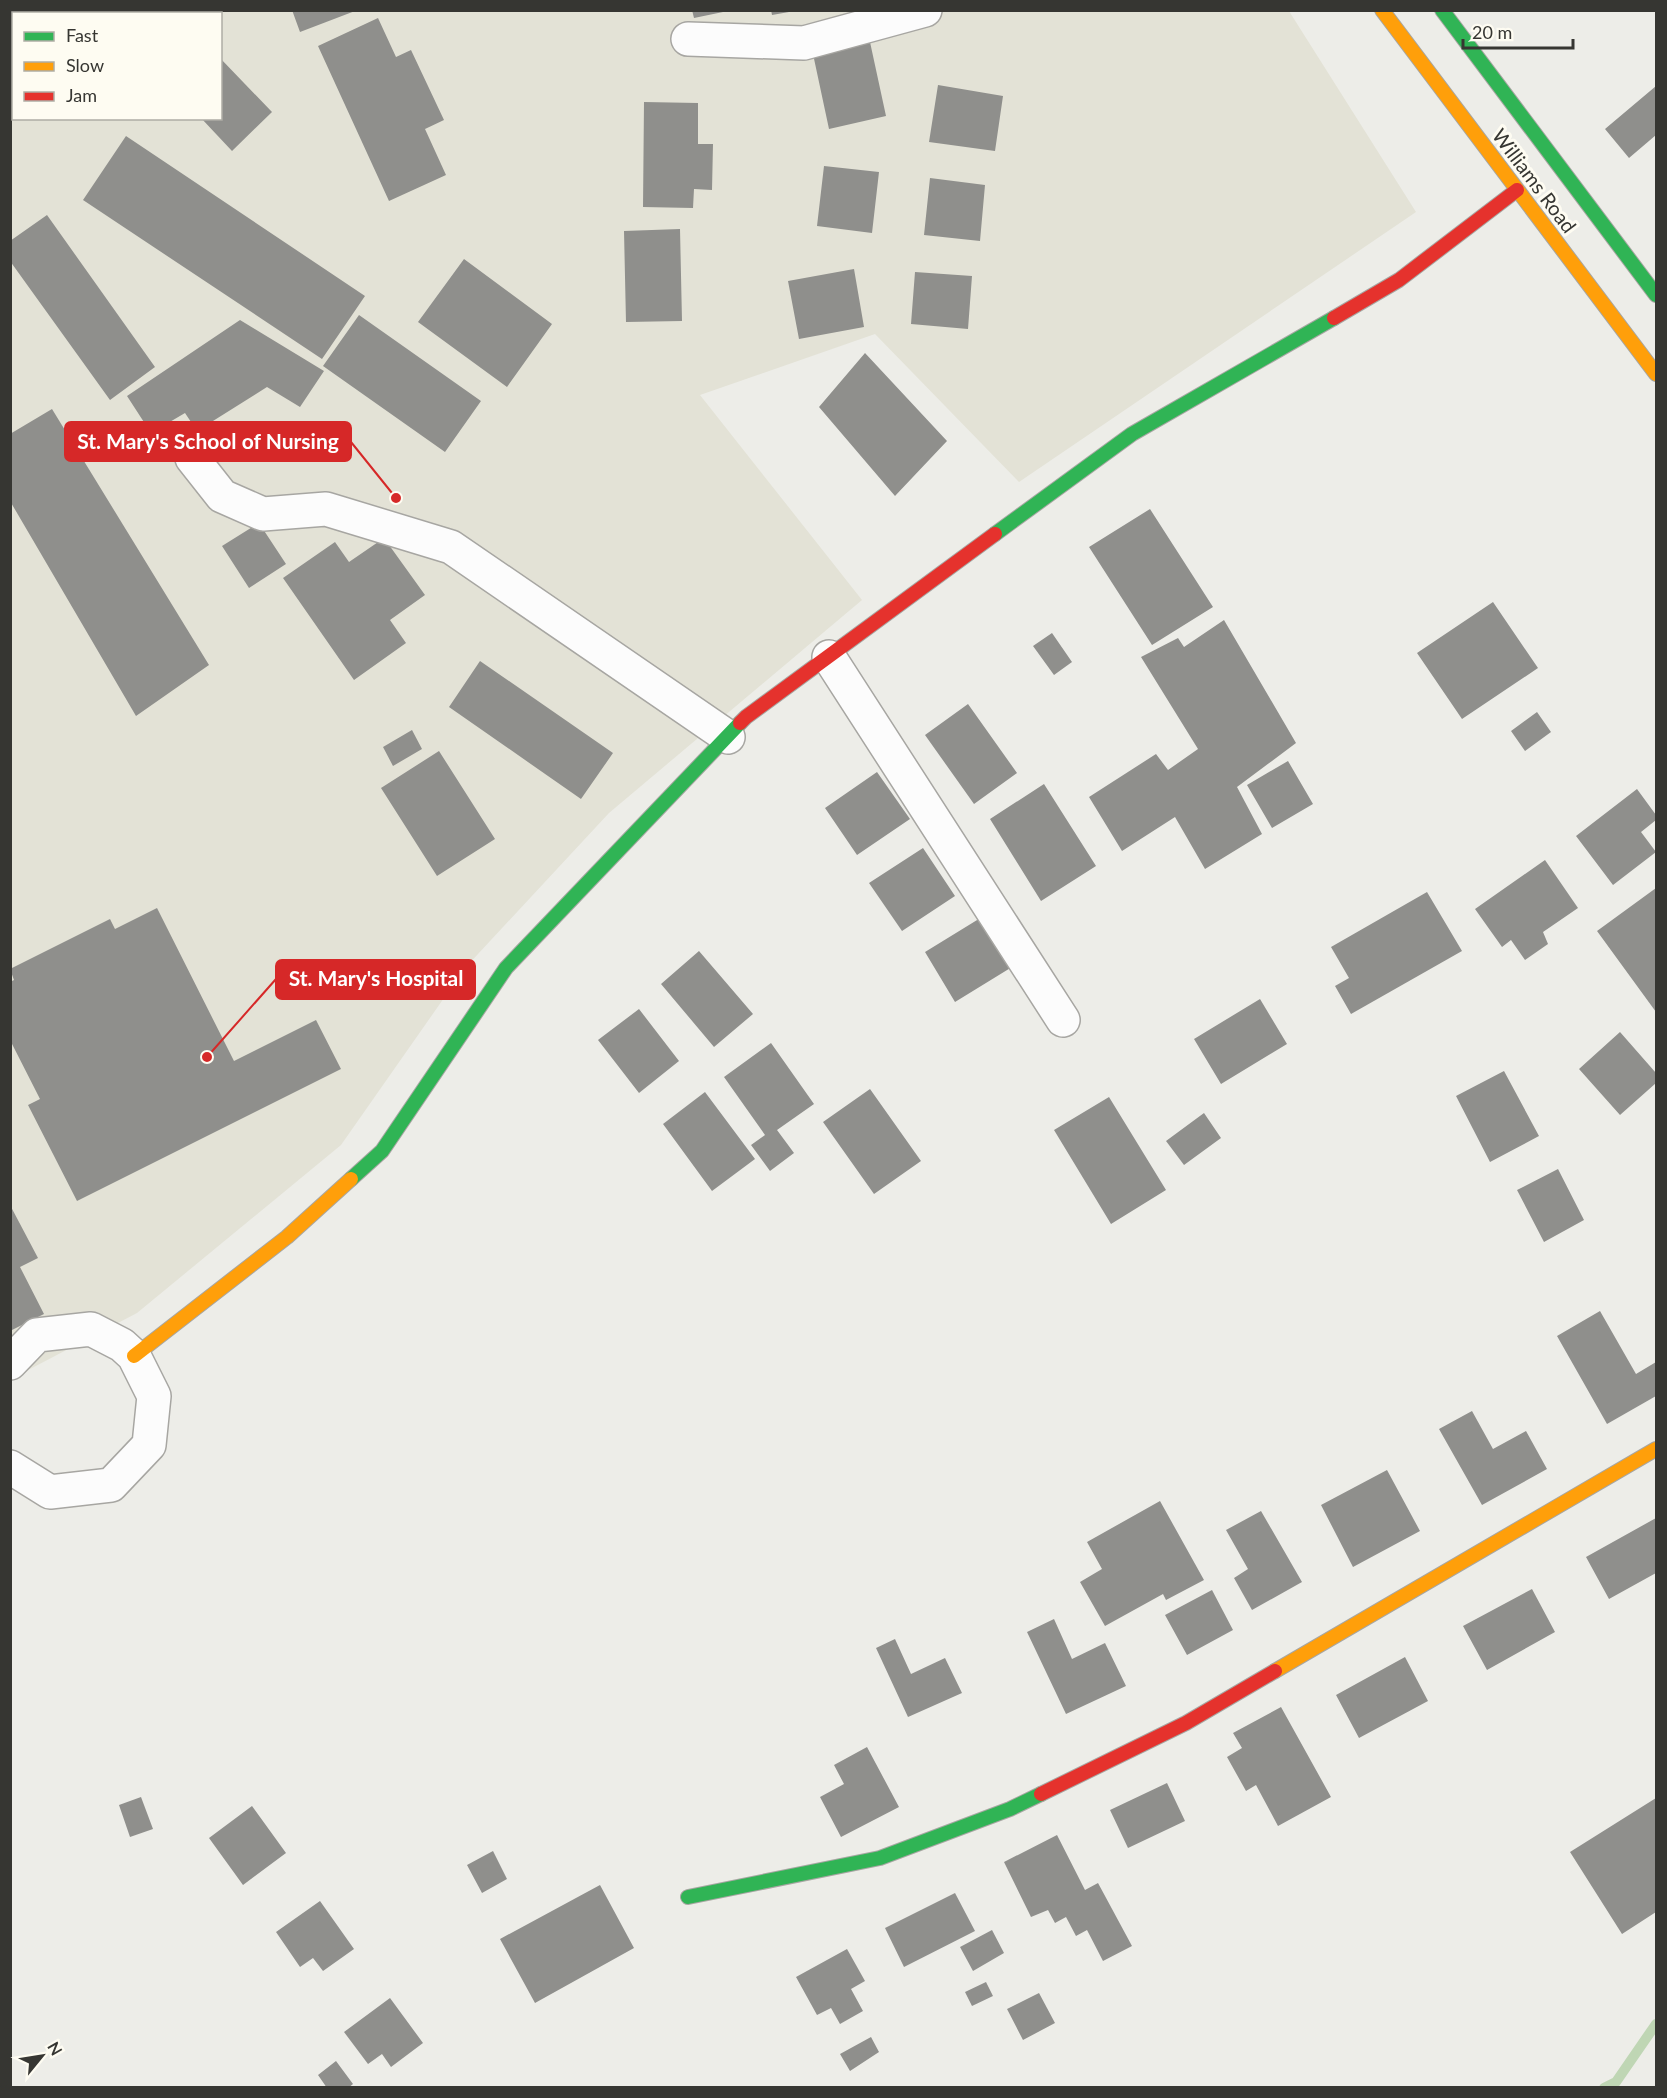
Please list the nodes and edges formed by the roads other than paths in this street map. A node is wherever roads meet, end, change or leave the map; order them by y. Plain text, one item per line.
1 (925, 10) edge
2 (1382, 10) edge
3 (1442, 10) edge
4 (688, 39) dead end
5 (1517, 190) junction
6 (1656, 295) edge
7 (1656, 374) edge
8 (192, 458) dead end
9 (829, 657) junction
10 (728, 736) junction
11 (1063, 1020) dead end
12 (134, 1356) junction
13 (10, 1363) edge
14 (1656, 1449) edge
15 (10, 1467) edge
16 (688, 1897) dead end

1 - 4 street
2 - 5 street, Williams Road
3 - 6 street, Williams Road
5 - 7 street, Williams Road
5 - 9 street
8 - 10 street
9 - 10 street
9 - 11 street
10 - 12 street
12 - 13 street
12 - 15 street
14 - 16 street

